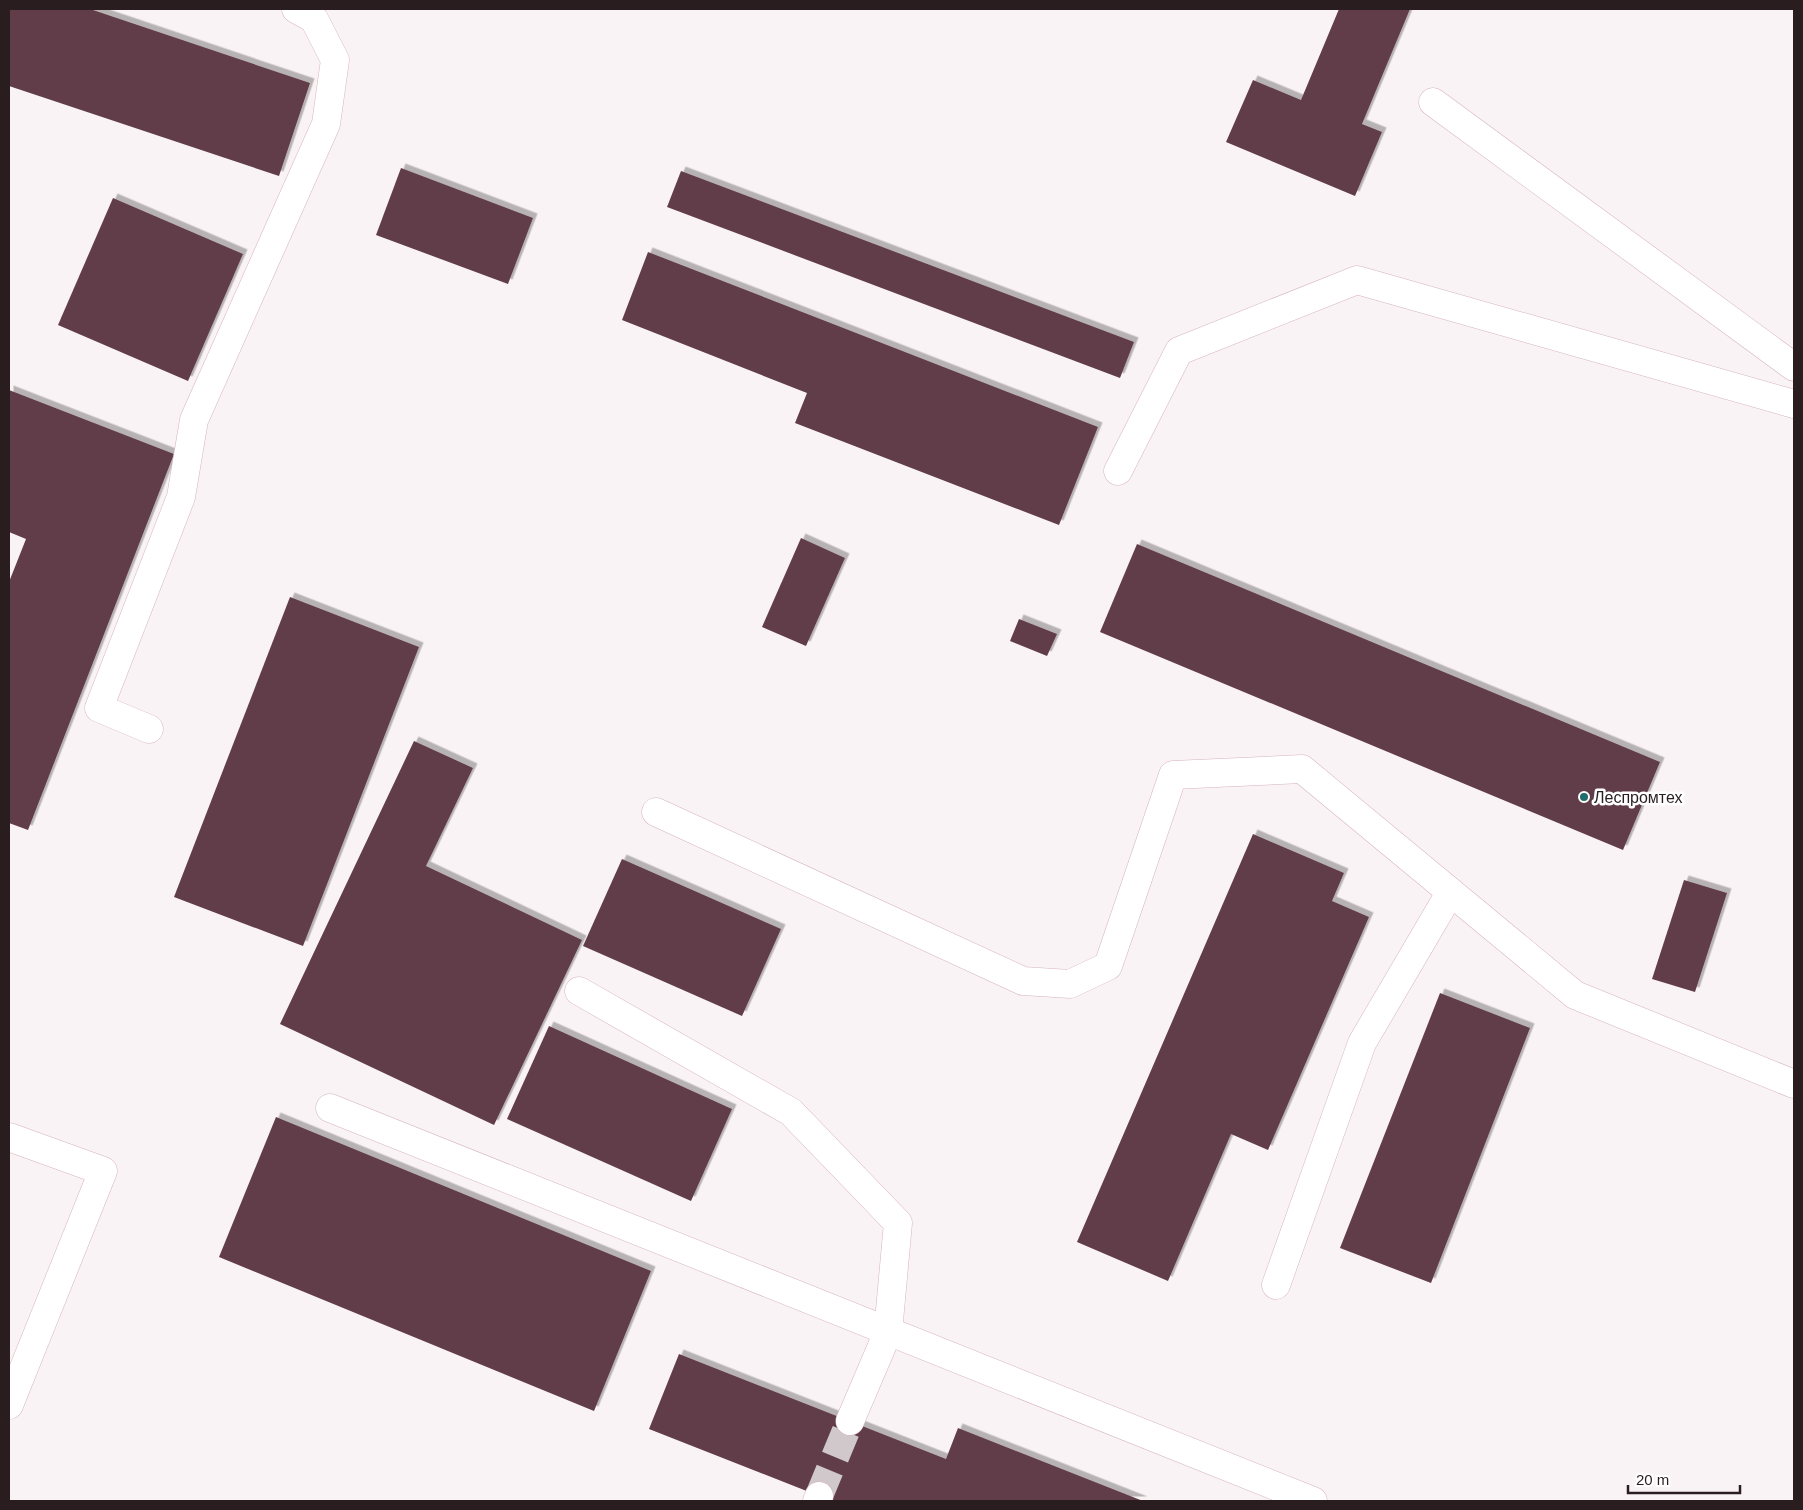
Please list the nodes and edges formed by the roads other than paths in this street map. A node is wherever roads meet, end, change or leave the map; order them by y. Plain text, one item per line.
1 (296, 9) edge
2 (1433, 102) dead end
3 (1794, 367) edge
4 (1794, 404) edge
5 (1118, 471) dead end
6 (150, 729) dead end
7 (656, 812) dead end
8 (1450, 893) junction
9 (579, 992) dead end
10 (1794, 1084) edge
11 (330, 1108) dead end
12 (9, 1137) edge
13 (1276, 1285) dead end
14 (888, 1332) junction
15 (9, 1405) edge
16 (850, 1421) tunnel mouth
17 (1313, 1501) edge

1 - 6 street
2 - 3 street
4 - 5 street
7 - 8 street
8 - 10 street
8 - 13 street
9 - 14 street
11 - 14 street
12 - 15 street
14 - 16 street
14 - 17 street

